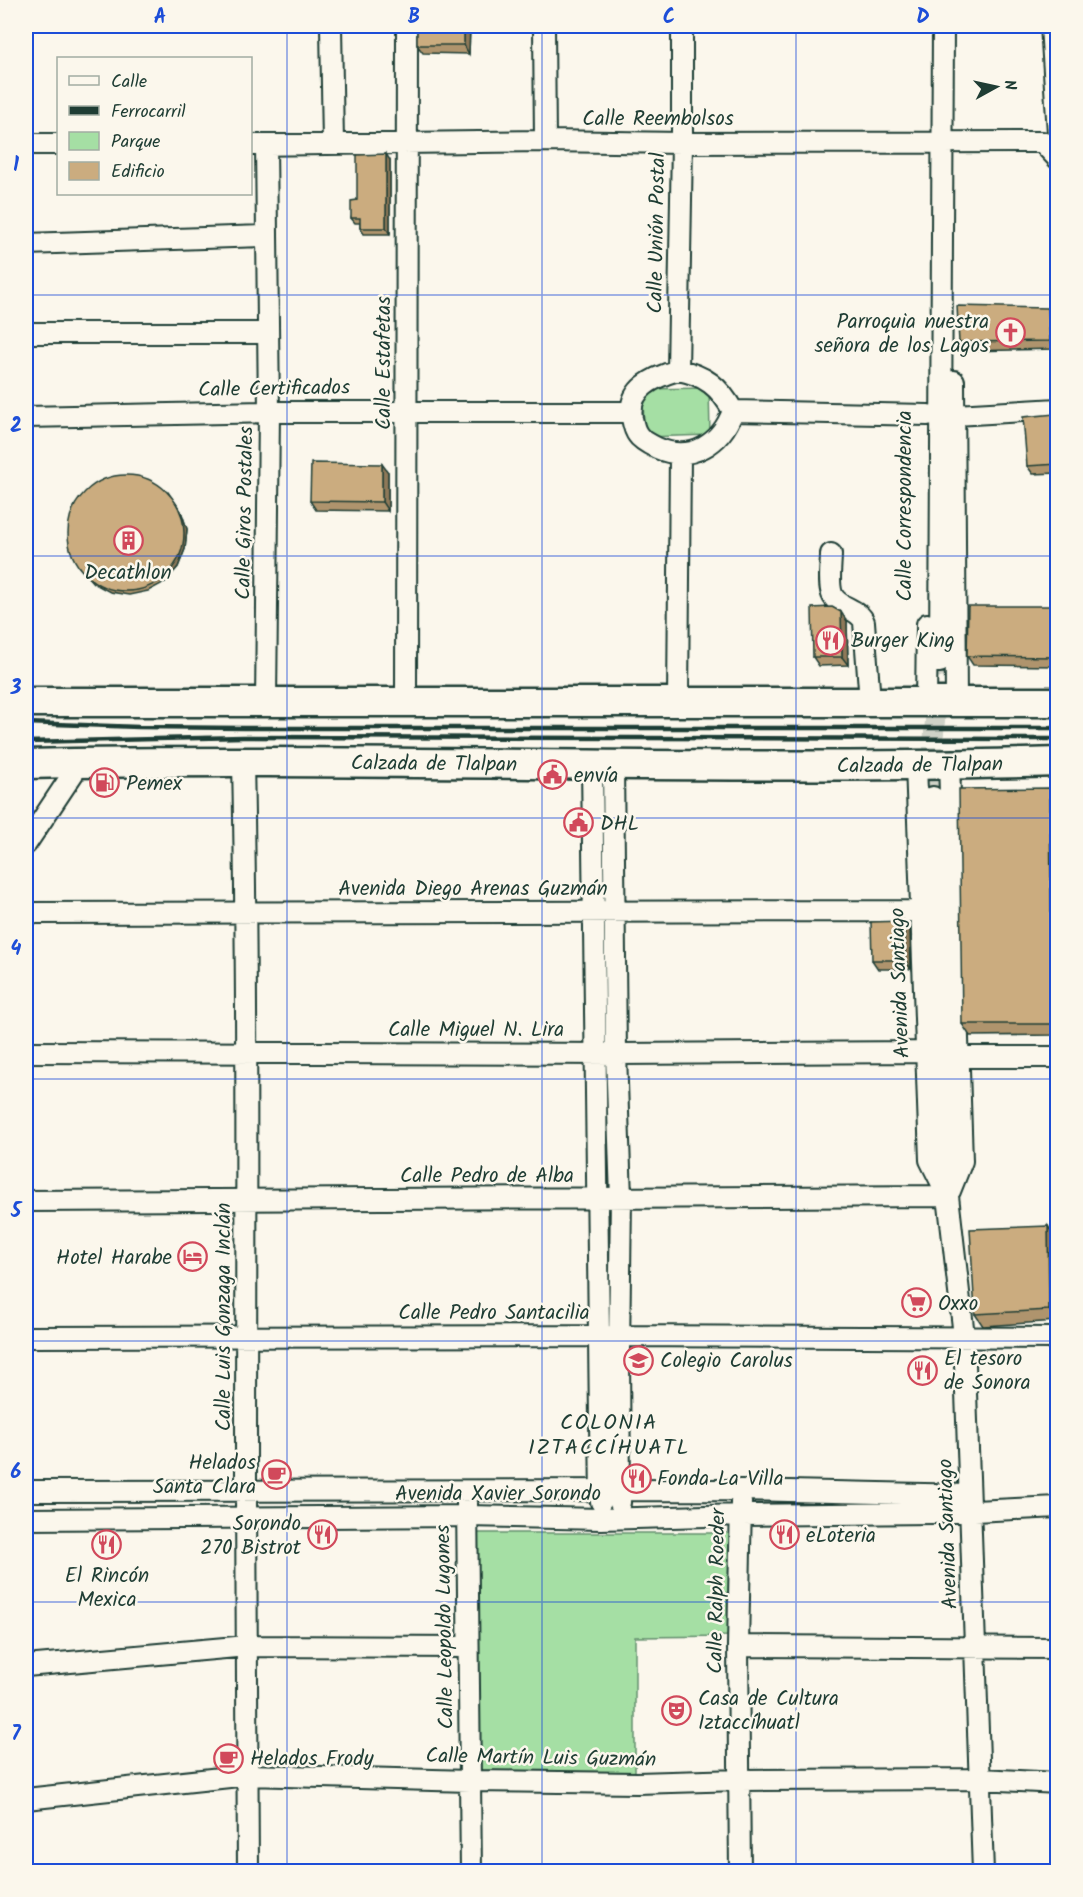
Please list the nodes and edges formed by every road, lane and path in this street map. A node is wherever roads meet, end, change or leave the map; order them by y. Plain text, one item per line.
1 (331, 26) edge
2 (407, 26) edge
3 (544, 26) edge
4 (682, 26) edge
5 (943, 26) edge
6 (1051, 26) edge
7 (1056, 61) edge
8 (1058, 133) edge
9 (545, 141) junction
10 (406, 143) junction
11 (682, 143) junction
12 (944, 143) junction
13 (26, 144) edge
14 (57, 144) edge
15 (333, 144) junction
16 (258, 145) edge
17 (1058, 159) edge
18 (266, 236) junction
19 (26, 244) edge
20 (942, 311) junction
21 (26, 333) edge
22 (268, 333) junction
23 (678, 370) junction
24 (1058, 410) edge
25 (407, 411) junction
26 (733, 411) junction
27 (269, 412) junction
28 (631, 412) junction
29 (928, 415) junction
30 (955, 415) junction
31 (26, 417) edge
32 (680, 454) junction
33 (831, 554) dead end
34 (940, 662) tunnel mouth
35 (406, 701) junction
36 (26, 702) edge
37 (266, 702) junction
38 (678, 702) junction
39 (870, 702) junction
40 (926, 702) junction
41 (956, 702) junction
42 (1058, 702) edge
43 (243, 762) junction
44 (1058, 762) edge
45 (80, 763) junction
46 (949, 763) junction
47 (26, 764) edge
48 (603, 764) junction
49 (916, 764) junction
50 (933, 796) tunnel mouth
51 (26, 844) edge
52 (920, 911) junction
53 (246, 912) junction
54 (593, 912) junction
55 (616, 912) junction
56 (26, 913) edge
57 (26, 1052) edge
58 (926, 1052) junction
59 (246, 1053) junction
60 (596, 1054) junction
61 (616, 1054) junction
62 (960, 1057) junction
63 (1058, 1057) edge
64 (948, 1196) junction
65 (621, 1198) junction
66 (597, 1199) junction
67 (248, 1200) junction
68 (26, 1201) edge
69 (598, 1336) junction
70 (619, 1336) junction
71 (963, 1336) junction
72 (26, 1337) edge
73 (247, 1337) junction
74 (1058, 1338) edge
75 (246, 1490) junction
76 (468, 1490) junction
77 (741, 1490) junction
78 (26, 1491) edge
79 (600, 1491) junction
80 (620, 1491) junction
81 (969, 1503) junction
82 (1058, 1507) edge
83 (741, 1515) junction
84 (467, 1516) junction
85 (246, 1517) junction
86 (611, 1518) junction
87 (26, 1519) edge
88 (247, 1646) junction
89 (738, 1646) junction
90 (468, 1647) junction
91 (975, 1647) junction
92 (1058, 1648) edge
93 (26, 1666) edge
94 (248, 1775) junction
95 (980, 1779) junction
96 (740, 1780) junction
97 (470, 1782) junction
98 (1058, 1783) edge
99 (26, 1799) edge
100 (249, 1872) edge
101 (471, 1872) edge
102 (740, 1872) edge
103 (983, 1872) edge

1 - 15 street
2 - 10 street, Calle Estafetas
3 - 9 street
4 - 11 street, Calle Unión Postal
5 - 12 street, Calle Correspondencia
6 - 7 street
7 - 8 street
9 - 10 street, Calle Reembolsos
9 - 11 street, Calle Reembolsos
10 - 15 street, Calle Reembolsos
10 - 25 street, Calle Estafetas
11 - 12 street, Calle Reembolsos
11 - 23 street, Calle Unión Postal
12 - 17 street, Calle Reembolsos
12 - 20 street, Calle Correspondencia
13 - 14 street
15 - 16 street, Calle Reembolsos
16 - 18 street, Calle Giros Postales
18 - 19 street
18 - 22 street, Calle Giros Postales
20 - 29 street, Calle Correspondencia
20 - 30 street, Calle Correspondencia
20 - 34 street, Calle Correspondencia
21 - 22 street
22 - 27 street, Calle Giros Postales
23 - 26 street
23 - 28 street
24 - 30 street
25 - 27 street, Calle Certificados
25 - 28 street, Calle Certificados
25 - 35 street, Calle Estafetas
26 - 29 street
26 - 32 street
27 - 31 street, Calle Certificados
27 - 37 street, Calle Giros Postales
28 - 32 street
29 - 40 street, Calle Correspondencia
30 - 41 street, Calle Correspondencia
32 - 38 street
33 - 39 street
35 - 37 highway
35 - 38 highway
36 - 37 highway
38 - 39 highway
39 - 40 highway
40 - 41 highway
41 - 42 highway
43 - 45 highway, Calzada de Tlalpan
43 - 48 highway, Calzada de Tlalpan
43 - 53 street, Calle Luis Gonzaga Inclán
44 - 46 highway, Calzada de Tlalpan
45 - 47 highway, Calzada de Tlalpan
45 - 51 street
46 - 49 highway, Calzada de Tlalpan
46 - 62 street, Avenida Santiago
48 - 49 highway, Calzada de Tlalpan
48 - 54 street
48 - 55 street
49 - 52 street, Avenida Santiago
50 - 64 street, Avenida Santiago
52 - 55 street, Avenida Diego Arenas Guzmán
52 - 58 street, Avenida Santiago
53 - 54 street, Avenida Diego Arenas Guzmán
53 - 56 street, Avenida Diego Arenas Guzmán
53 - 59 street, Calle Luis Gonzaga Inclán
54 - 55 street, Avenida Diego Arenas Guzmán
54 - 60 street
55 - 61 street
57 - 59 street, Calle Miguel N. Lira
58 - 61 street, Calle Miguel N. Lira
58 - 64 street, Avenida Santiago
59 - 60 street, Calle Miguel N. Lira
59 - 67 street, Calle Luis Gonzaga Inclán
60 - 61 street, Calle Miguel N. Lira
60 - 66 street
61 - 65 street
62 - 63 street
62 - 64 street, Avenida Santiago
64 - 65 street, Calle Pedro de Alba
64 - 71 street, Avenida Santiago
65 - 66 street, Calle Pedro de Alba
65 - 70 street
66 - 67 street, Calle Pedro de Alba
66 - 69 street
67 - 68 street, Calle Pedro de Alba
67 - 73 street, Calle Luis Gonzaga Inclán
69 - 70 street, Calle Pedro Santacilia
69 - 73 street, Calle Pedro Santacilia
69 - 79 street
70 - 71 street, Calle Pedro Santacilia
70 - 80 street
71 - 74 street, Calle Pedro Santacilia
71 - 81 street, Avenida Santiago
72 - 73 street, Calle Pedro Santacilia
73 - 75 street, Calle Luis Gonzaga Inclán
75 - 76 street, Avenida Xavier Sorondo
75 - 78 street, Avenida Xavier Sorondo
75 - 85 street, Calle Luis Gonzaga Inclán
76 - 79 street, Avenida Xavier Sorondo
76 - 84 street, Calle Leopoldo Lugones
77 - 80 street, Avenida Xavier Sorondo
77 - 81 street, Avenida Xavier Sorondo
77 - 83 street, Calle Ralph Roeder
79 - 80 street, Avenida Xavier Sorondo
79 - 86 street
80 - 86 street
81 - 82 street
81 - 83 street, Avenida Xavier Sorondo
81 - 91 street, Avenida Santiago
83 - 86 street, Avenida Xavier Sorondo
83 - 89 street, Calle Ralph Roeder
84 - 85 street, Avenida Xavier Sorondo
84 - 86 street, Avenida Xavier Sorondo
84 - 90 street, Calle Leopoldo Lugones
85 - 87 street, Avenida Xavier Sorondo
85 - 88 street, Calle Luis Gonzaga Inclán
88 - 90 street
88 - 93 street
88 - 94 street, Calle Luis Gonzaga Inclán
89 - 91 street
89 - 96 street, Calle Ralph Roeder
90 - 97 street, Calle Leopoldo Lugones
91 - 92 street
91 - 95 street, Avenida Santiago
94 - 97 street, Calle Martín Luis Guzmán
94 - 99 street, Calle Martín Luis Guzmán
94 - 100 street, Calle Luis Gonzaga Inclán
95 - 96 street, Calle Martín Luis Guzmán
95 - 98 street, Calle Martín Luis Guzmán
95 - 103 street, Avenida Santiago
96 - 97 street, Calle Martín Luis Guzmán
96 - 102 street, Calle Ralph Roeder
97 - 101 street, Calle Leopoldo Lugones

